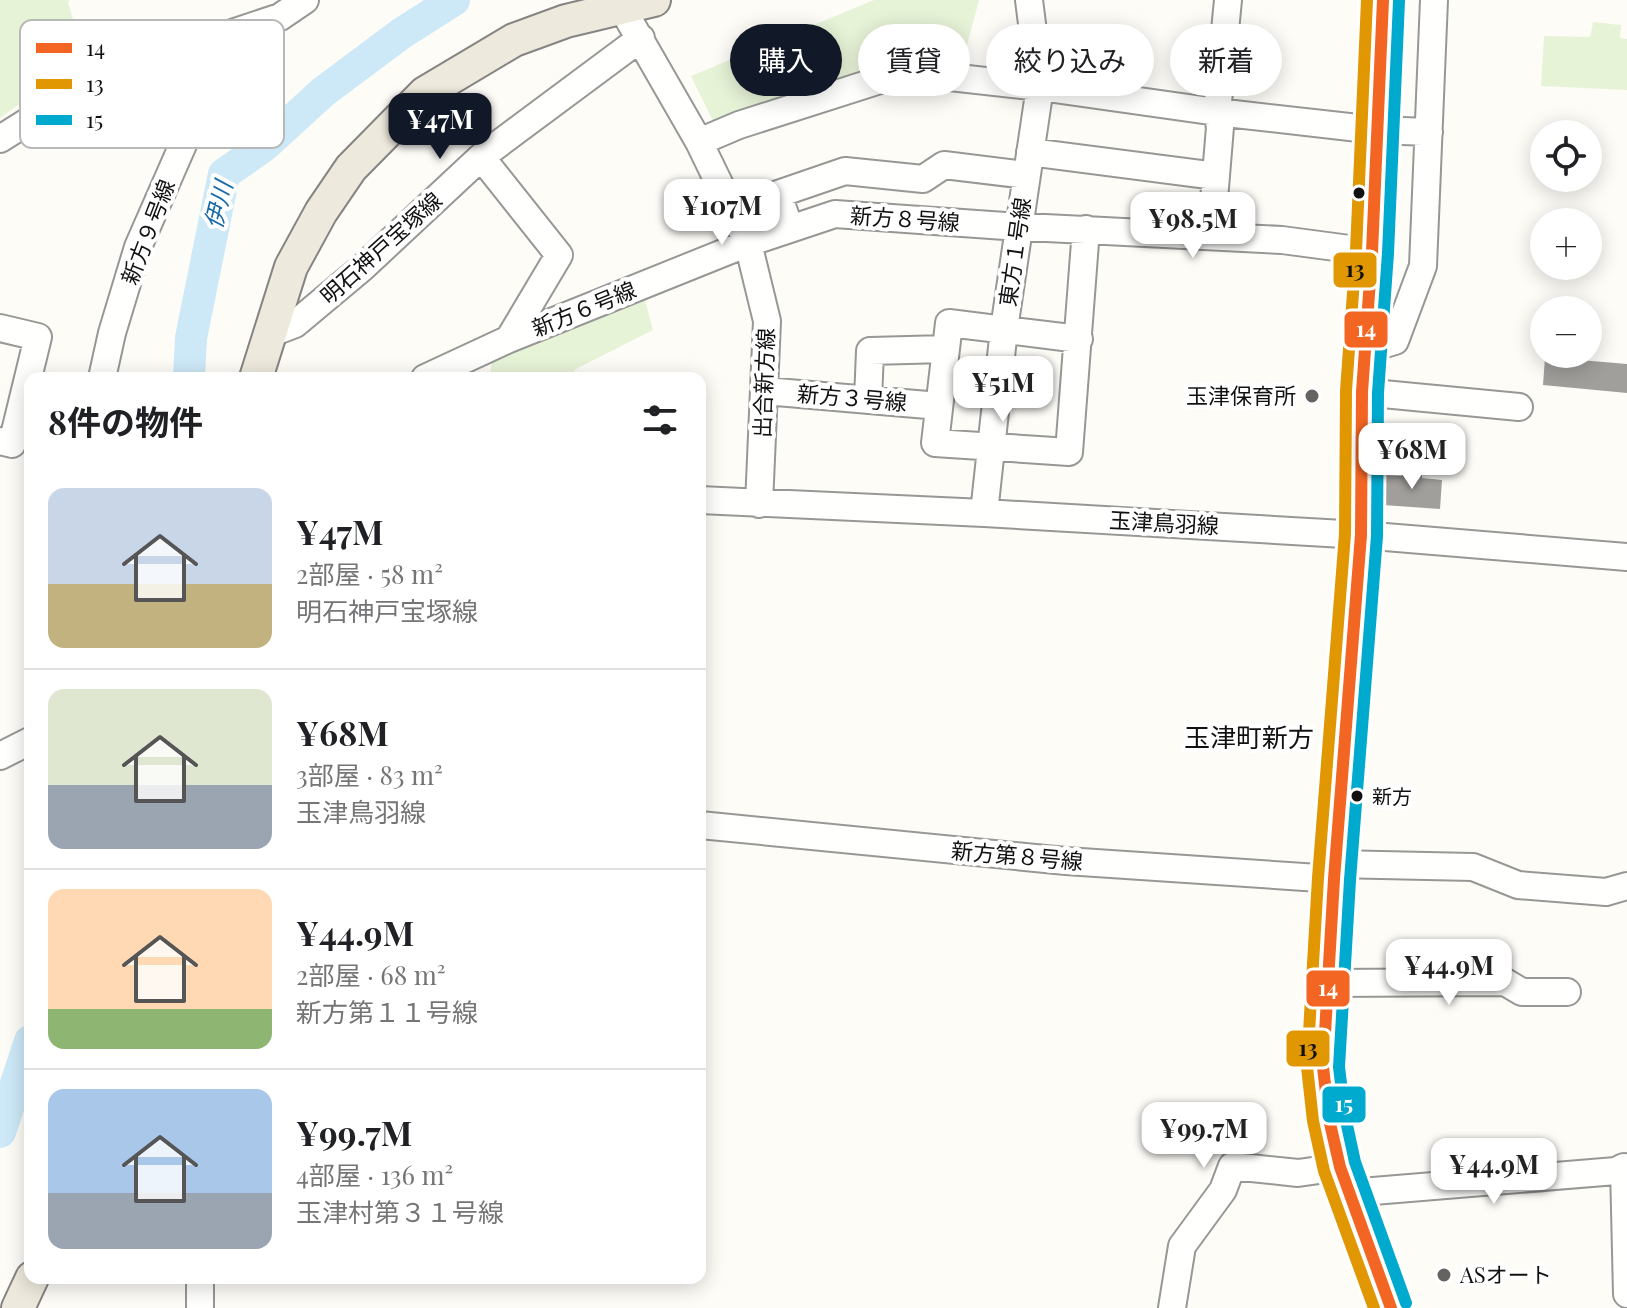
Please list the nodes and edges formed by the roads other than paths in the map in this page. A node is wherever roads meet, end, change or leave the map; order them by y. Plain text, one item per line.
1 (305, 0) edge
2 (654, 0) edge
3 (1029, 0) edge
4 (1228, 0) edge
5 (1383, 0) edge
6 (1434, 0) edge
7 (622, 8) junction
8 (271, 20) edge
9 (1032, 24) edge
10 (641, 38) junction
11 (986, 81) edge
12 (1039, 96) edge
13 (1104, 96) edge
14 (1217, 112) junction
15 (20, 126) edge
16 (1376, 130) junction
17 (1429, 132) junction
18 (0, 139) edge
19 (699, 142) junction
20 (181, 148) edge
21 (481, 157) junction
22 (1028, 163) junction
23 (1216, 176) junction
24 (1018, 225) junction
25 (790, 229) junction
26 (1086, 229) junction
27 (1211, 236) junction
28 (748, 243) junction
29 (1372, 252) junction
30 (0, 328) edge
31 (1004, 329) junction
32 (269, 334) junction
33 (509, 339) junction
34 (1079, 339) junction
35 (946, 349) junction
36 (1365, 350) junction
37 (480, 351) junction
38 (31, 372) edge
39 (103, 372) edge
40 (258, 372) edge
41 (437, 372) edge
42 (478, 372) edge
43 (765, 391) junction
44 (1362, 392) junction
45 (868, 400) junction
46 (24, 403) edge
47 (939, 406) junction
48 (1519, 407) dead end
49 (0, 441) edge
50 (992, 449) junction
51 (706, 500) edge
52 (759, 504) junction
53 (984, 513) junction
54 (1361, 535) junction
55 (1627, 557) edge
56 (24, 744) edge
57 (0, 756) edge
58 (706, 826) edge
59 (1334, 871) junction
60 (1627, 886) edge
61 (1328, 983) junction
62 (1567, 992) dead end
63 (1345, 1180) junction
64 (29, 1284) edge
65 (200, 1284) edge
66 (1627, 1294) edge
67 (18, 1308) edge
68 (200, 1308) edge
69 (1172, 1308) edge
70 (1391, 1308) edge

1 - 8 street, 新方９号線
2 - 7 main road, 明石神戸宝塚線
3 - 9 street, 東方１号線
4 - 14 street
5 - 16 main road
6 - 17 street
7 - 10 street, 出合新方線
7 - 32 main road, 明石神戸宝塚線
10 - 19 street, 出合新方線
10 - 21 street, 明石神戸宝塚線
11 - 19 street
12 - 22 street, 東方１号線
13 - 14 street
14 - 16 street
14 - 23 street
15 - 18 street
16 - 17 street
16 - 29 main road
17 - 36 street
19 - 28 street, 出合新方線
20 - 39 street, 新方９号線
21 - 32 street, 明石神戸宝塚線
21 - 33 street
22 - 23 street
22 - 24 street, 東方１号線
22 - 25 street
23 - 27 street
24 - 25 street, 新方８号線
24 - 26 street, 新方８号線
24 - 31 street, 東方１号線
25 - 28 street, 新方８号線
26 - 27 street, 新方８号線
26 - 34 street
27 - 29 street, 新方８号線
28 - 33 street, 新方６号線
28 - 43 street, 出合新方線
29 - 36 main road
30 - 38 street
31 - 34 street
31 - 35 street
31 - 50 street, 東方１号線
32 - 40 main road, 明石神戸宝塚線
33 - 37 street, 新方６号線
34 - 50 street
35 - 45 street
35 - 47 street
36 - 44 main road
37 - 41 street, 新方６号線
37 - 42 street
43 - 45 street, 新方３号線
43 - 52 street, 出合新方線
44 - 48 street
44 - 54 main road
45 - 47 street, 新方３号線
46 - 49 street
47 - 50 street
50 - 53 street, 東方１号線
51 - 52 street, 玉津鳥羽線
52 - 53 street, 玉津鳥羽線
53 - 54 street, 玉津鳥羽線
54 - 55 street, 玉津鳥羽線
54 - 59 main road
56 - 57 street
58 - 59 street, 新方第８号線
59 - 60 street, 新方第８号線
59 - 61 main road
61 - 62 street
61 - 63 main road
63 - 66 street
63 - 69 street
63 - 70 main road
64 - 67 main road
65 - 68 street

